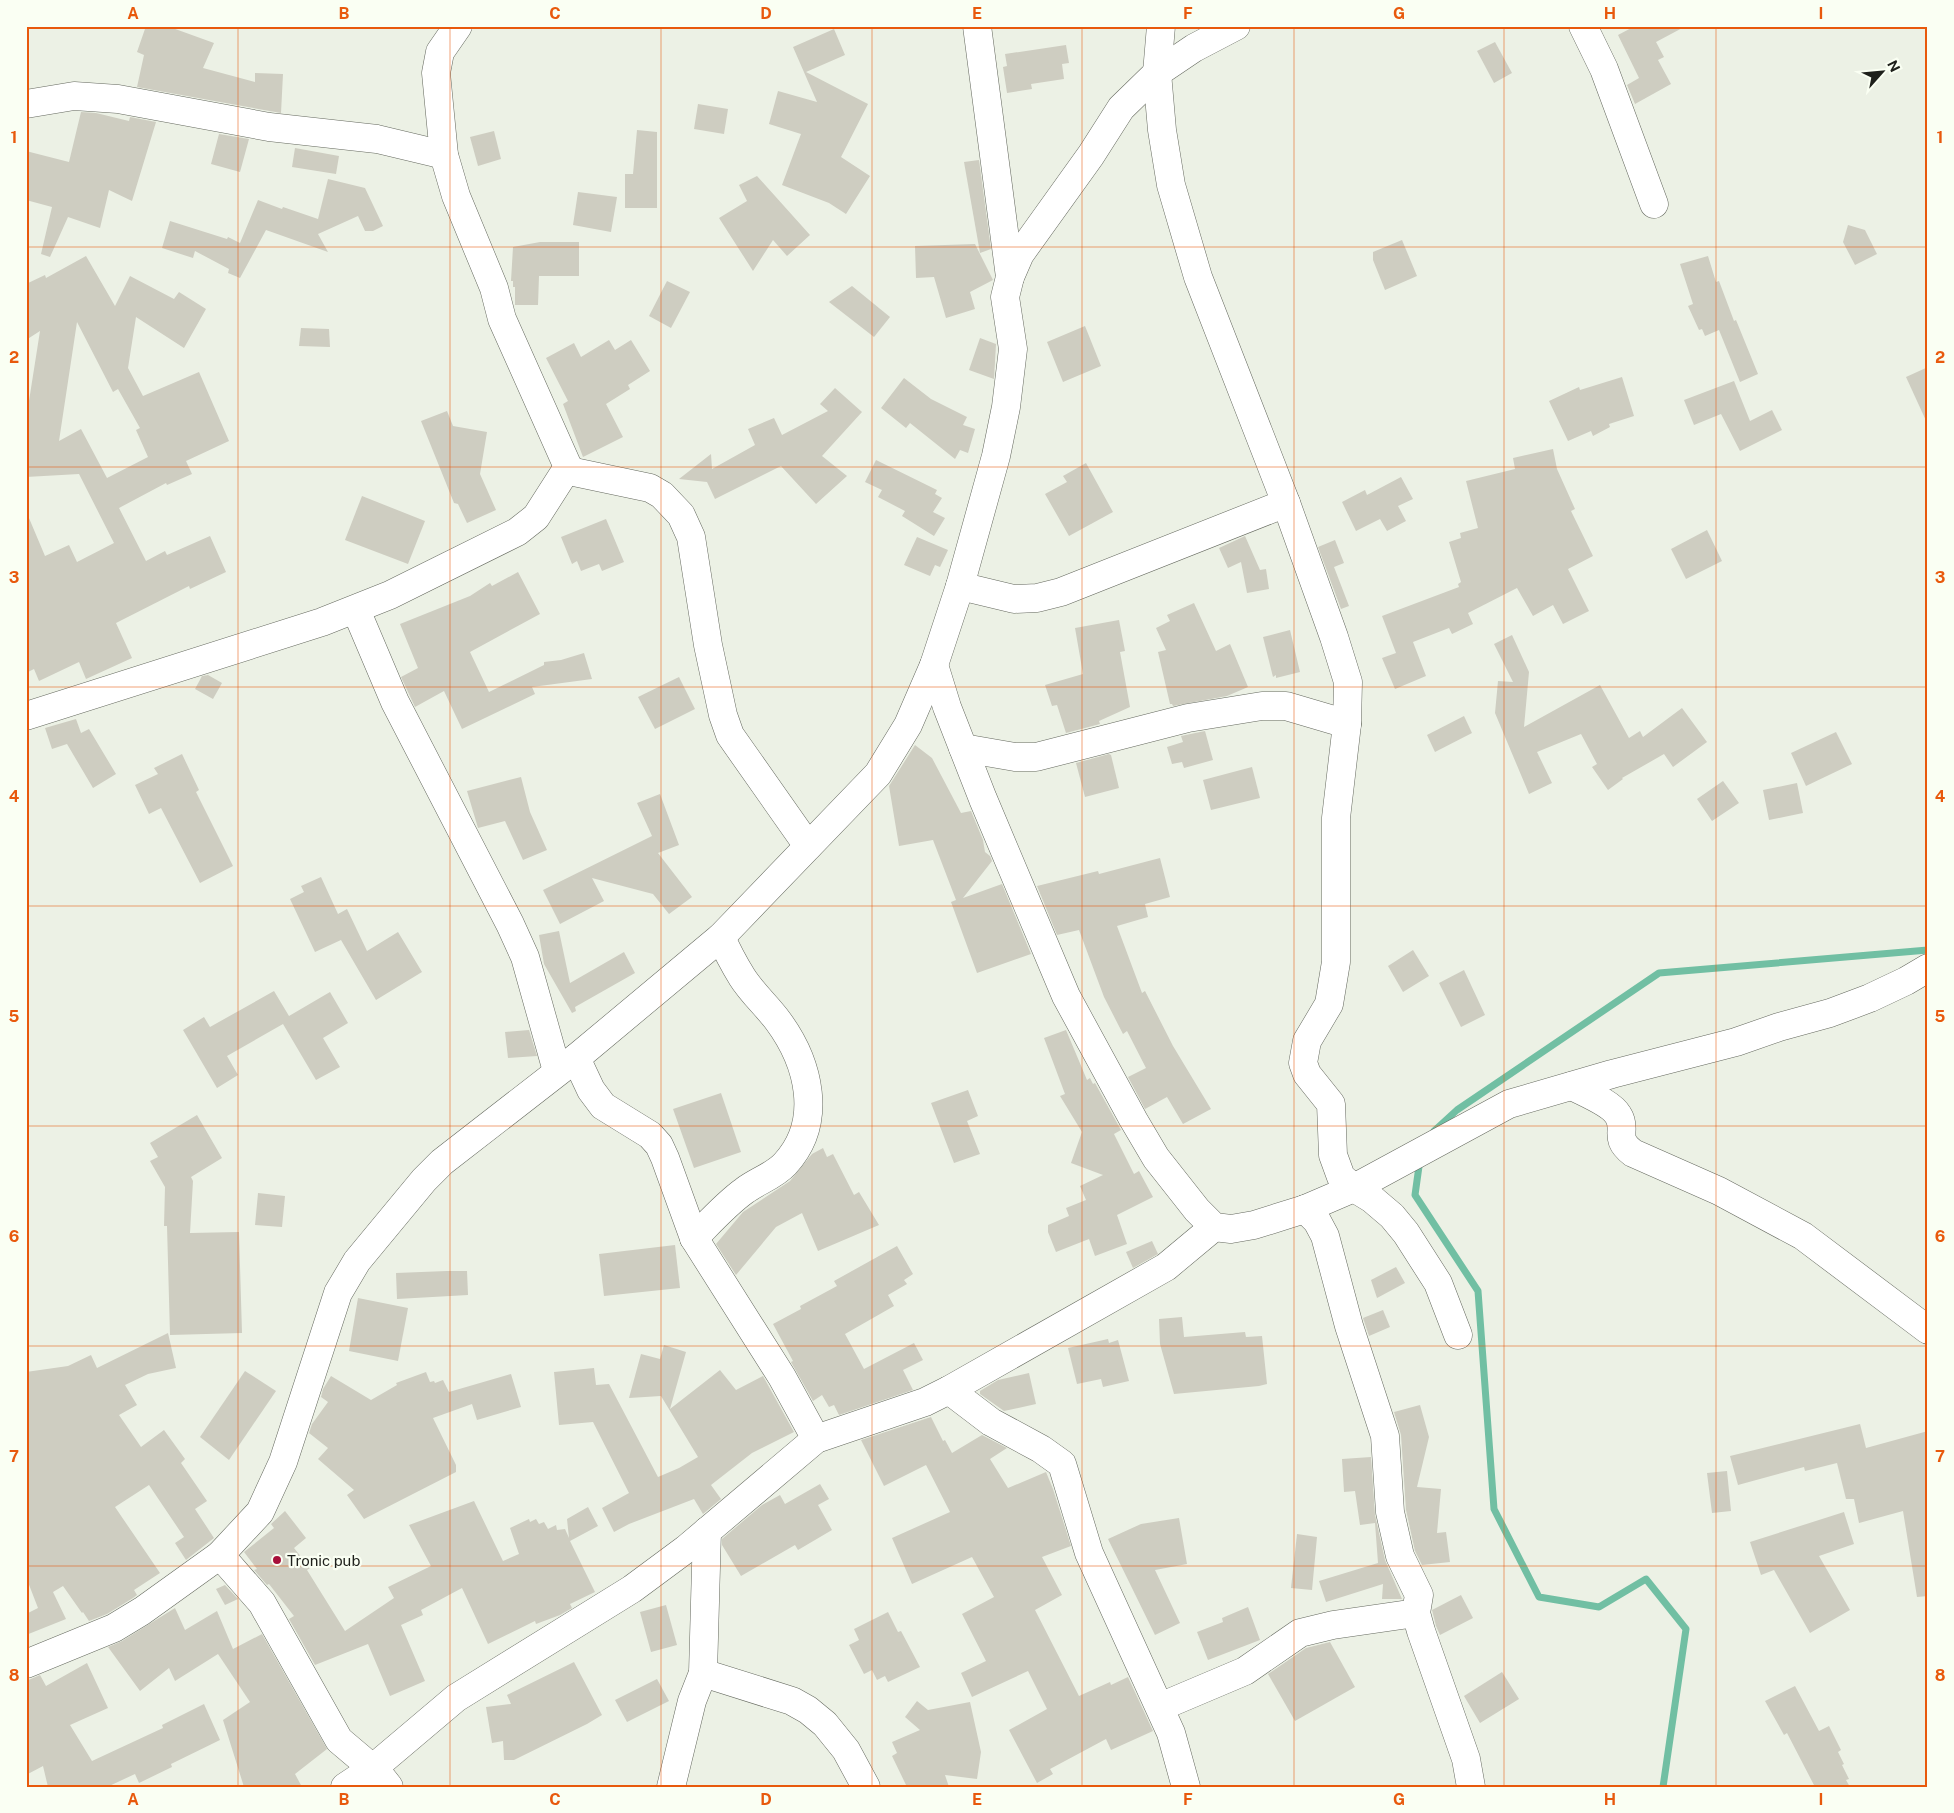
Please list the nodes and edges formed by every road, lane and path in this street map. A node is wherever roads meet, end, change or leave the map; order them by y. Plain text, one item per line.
1 (458, 26) edge
2 (977, 26) edge
3 (1160, 26) edge
4 (1236, 26) edge
5 (1583, 26) edge
6 (1157, 73) junction
7 (26, 104) edge
8 (444, 155) junction
9 (1654, 204) dead end
10 (1010, 277) junction
11 (568, 467) junction
12 (1286, 503) junction
13 (960, 586) junction
14 (356, 610) junction
15 (934, 665) junction
16 (26, 716) edge
17 (1347, 724) junction
18 (962, 748) junction
19 (808, 846) junction
20 (721, 937) junction
21 (1928, 968) edge
22 (566, 1065) junction
23 (1572, 1086) junction
24 (1354, 1188) junction
25 (1305, 1210) junction
26 (1214, 1227) junction
27 (694, 1238) junction
28 (1928, 1330) edge
29 (1458, 1336) dead end
30 (949, 1390) junction
31 (816, 1439) junction
32 (707, 1531) junction
33 (220, 1555) junction
34 (1416, 1613) junction
35 (26, 1664) edge
36 (703, 1673) junction
37 (1160, 1707) junction
38 (380, 1778) edge
39 (346, 1787) edge
40 (671, 1787) edge
41 (866, 1787) edge
42 (1186, 1787) edge
43 (1471, 1787) edge

1 - 8 street
2 - 10 street
3 - 6 street
4 - 6 street
5 - 9 street
6 - 10 street
6 - 12 street
7 - 8 street
8 - 11 street
10 - 13 street
11 - 14 street
11 - 19 street
12 - 13 street
12 - 17 street
13 - 15 street
14 - 16 street
14 - 22 street
15 - 18 street
15 - 19 street
17 - 18 street
17 - 24 street
18 - 26 street
19 - 20 street
20 - 22 street
20 - 27 street
21 - 23 street
22 - 27 street
22 - 33 street
23 - 24 street
23 - 28 street
24 - 25 street
24 - 29 street
25 - 26 street
25 - 34 street
26 - 30 street
27 - 31 street
30 - 31 street
30 - 37 street
31 - 32 street
32 - 36 street
32 - 38 street
33 - 35 street
33 - 38 street
34 - 37 street
34 - 43 street
36 - 40 street
36 - 41 street
37 - 42 street
38 - 39 street

